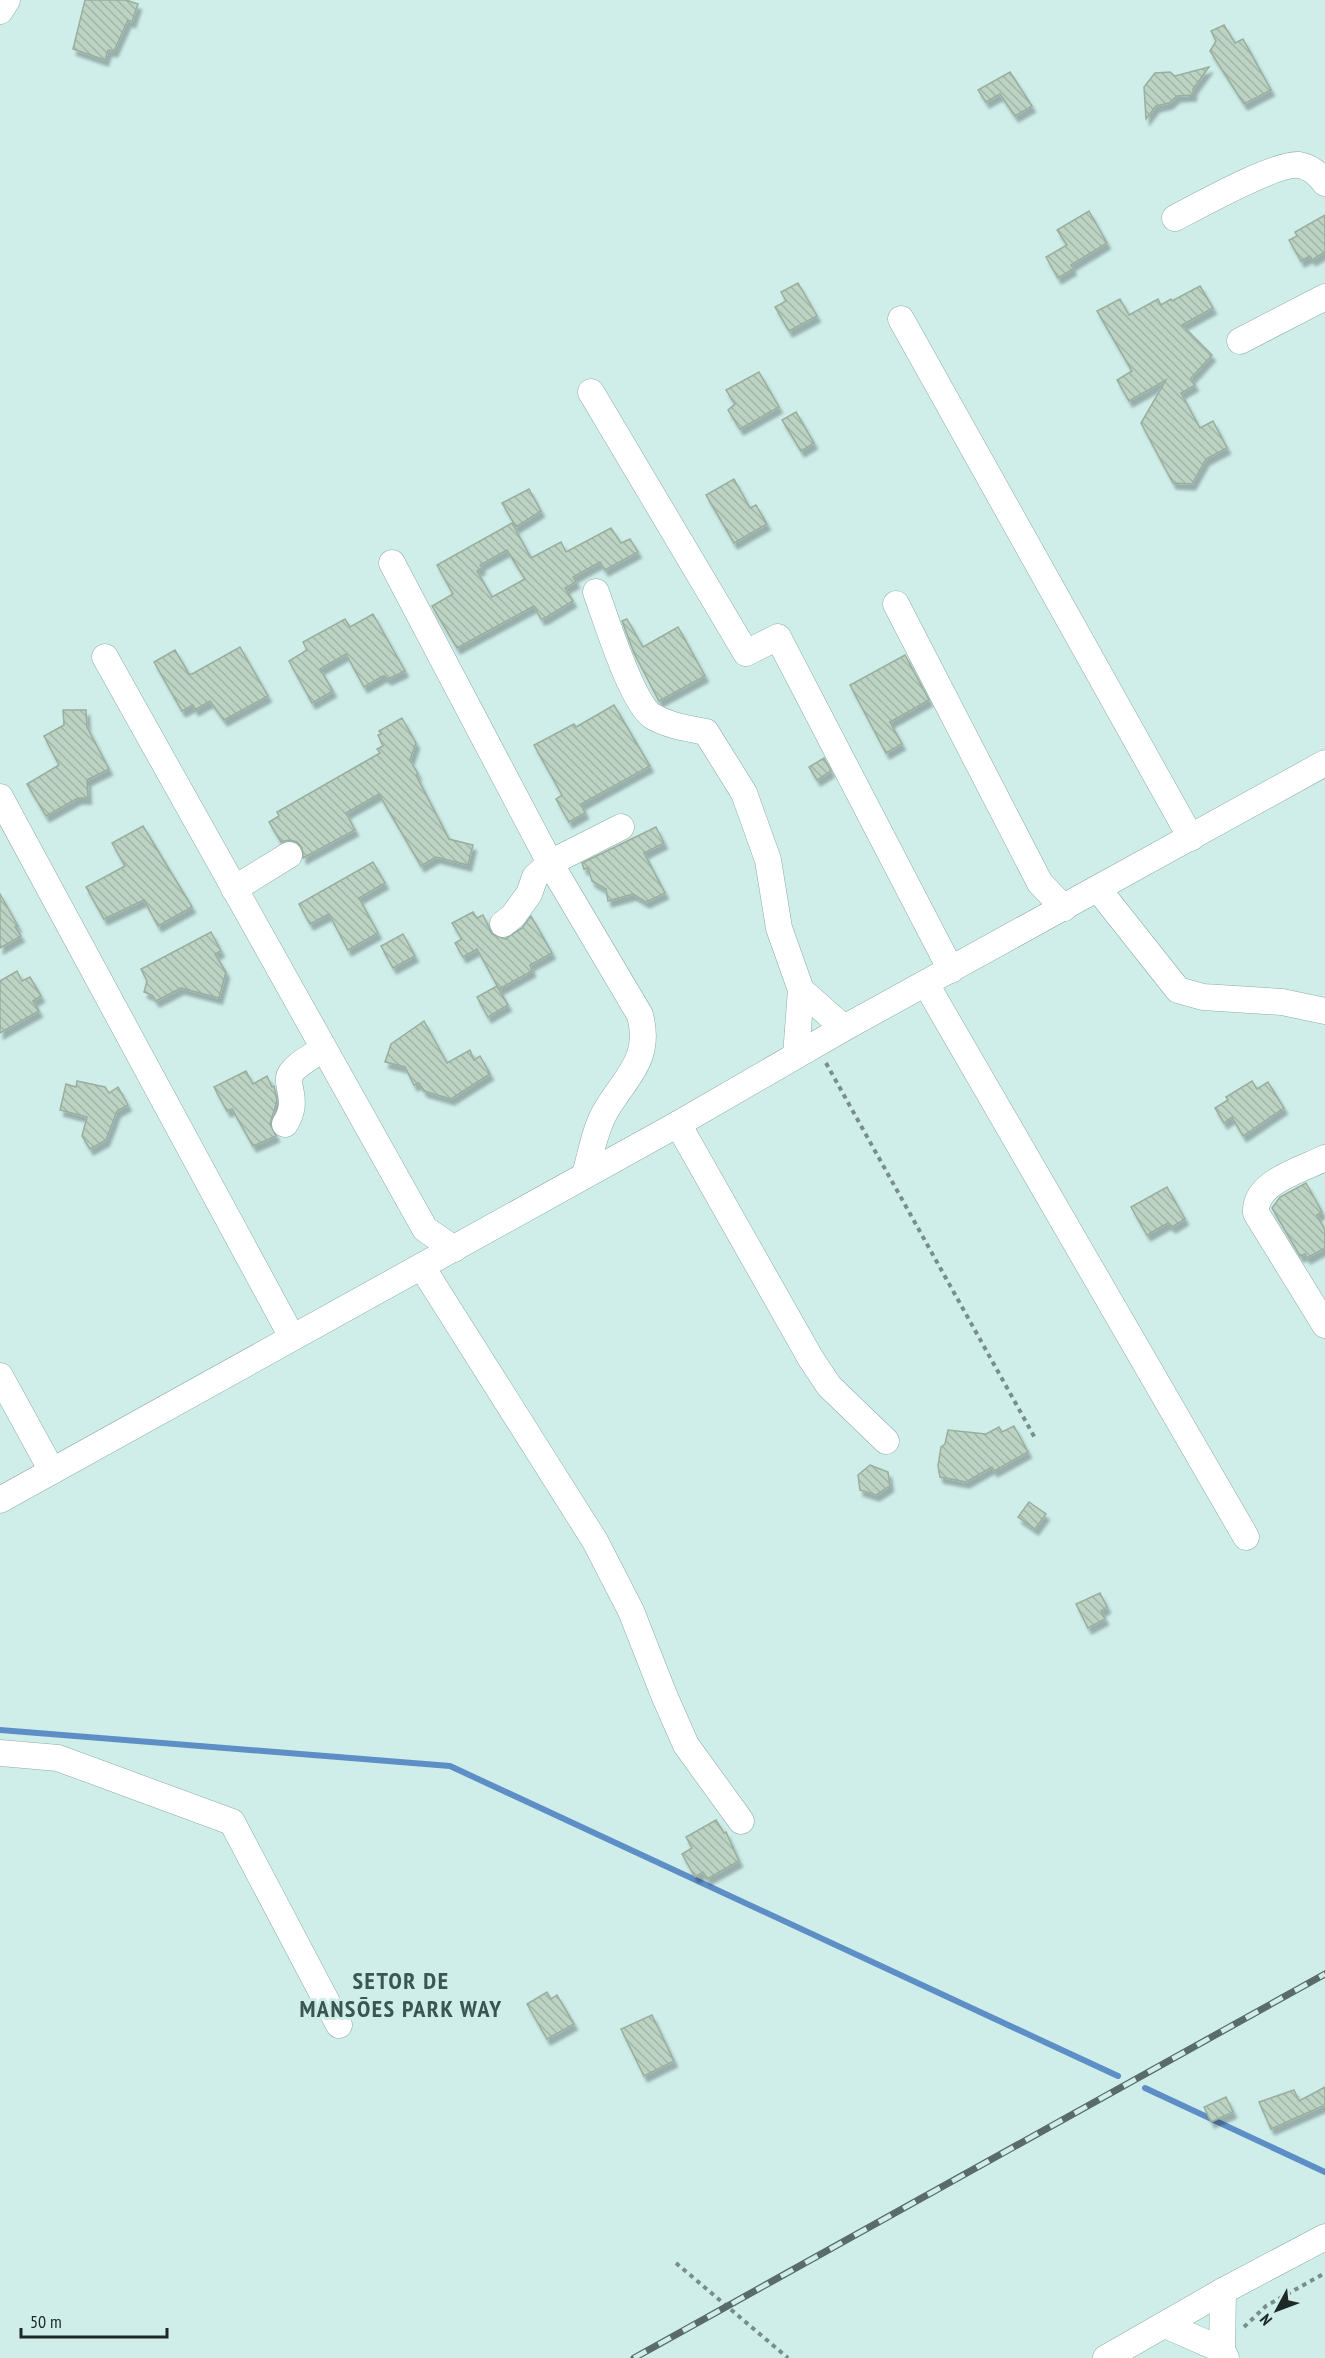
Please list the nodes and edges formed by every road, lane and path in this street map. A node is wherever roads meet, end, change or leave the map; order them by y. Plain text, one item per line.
1 (7, 0) edge
2 (0, 11) edge
3 (1325, 183) edge
4 (1175, 218) dead end
5 (1325, 297) edge
6 (901, 319) dead end
7 (1240, 341) dead end
8 (591, 392) dead end
9 (392, 563) dead end
10 (596, 592) dead end
11 (896, 604) dead end
12 (105, 657) dead end
13 (1325, 764) edge
14 (0, 797) edge
15 (621, 826) dead end
16 (1191, 838) junction
17 (289, 855) dead end
18 (550, 863) junction
19 (1040, 883) junction
20 (234, 889) junction
21 (1098, 889) junction
22 (1064, 909) junction
23 (1037, 923) junction
24 (503, 924) dead end
25 (951, 970) junction
26 (926, 984) junction
27 (801, 990) junction
28 (1325, 1011) edge
29 (844, 1028) junction
30 (322, 1049) junction
31 (806, 1050) junction
32 (285, 1124) dead end
33 (678, 1124) junction
34 (1325, 1158) edge
35 (585, 1175) junction
36 (425, 1229) junction
37 (454, 1249) junction
38 (420, 1268) junction
39 (1325, 1325) edge
40 (292, 1337) junction
41 (0, 1376) edge
42 (1035, 1438) dead end
43 (886, 1441) dead end
44 (52, 1471) junction
45 (0, 1500) edge
46 (1245, 1537) dead end
47 (0, 1753) edge
48 (741, 1821) dead end
49 (339, 2025) dead end
50 (1325, 2237) edge
51 (676, 2263) dead end
52 (1325, 2273) edge
53 (1223, 2291) junction
54 (1165, 2325) junction
55 (1224, 2354) edge
56 (788, 2358) edge
57 (1106, 2358) edge

1 - 2 street
3 - 4 street
5 - 7 street
6 - 16 street
8 - 25 street
9 - 18 street
10 - 27 street
11 - 19 street
12 - 20 street
13 - 16 street
14 - 40 street
15 - 18 street
16 - 21 street
17 - 20 street
18 - 24 street
18 - 35 street
19 - 22 street
19 - 23 street
20 - 30 street
21 - 22 street
21 - 28 street
22 - 23 street
23 - 25 street
25 - 26 street
26 - 29 street
26 - 46 street
27 - 29 street
27 - 31 street
29 - 31 street
30 - 32 street
30 - 36 street
31 - 33 street
31 - 42 path
33 - 35 street
33 - 43 street
34 - 39 street
35 - 37 street
36 - 37 street
36 - 38 street
37 - 38 street
38 - 40 street
38 - 48 street
40 - 44 street
41 - 44 street
44 - 45 street
47 - 49 street
50 - 53 street
51 - 56 path
52 - 55 path
53 - 54 street
53 - 55 street
54 - 55 street
54 - 57 street

